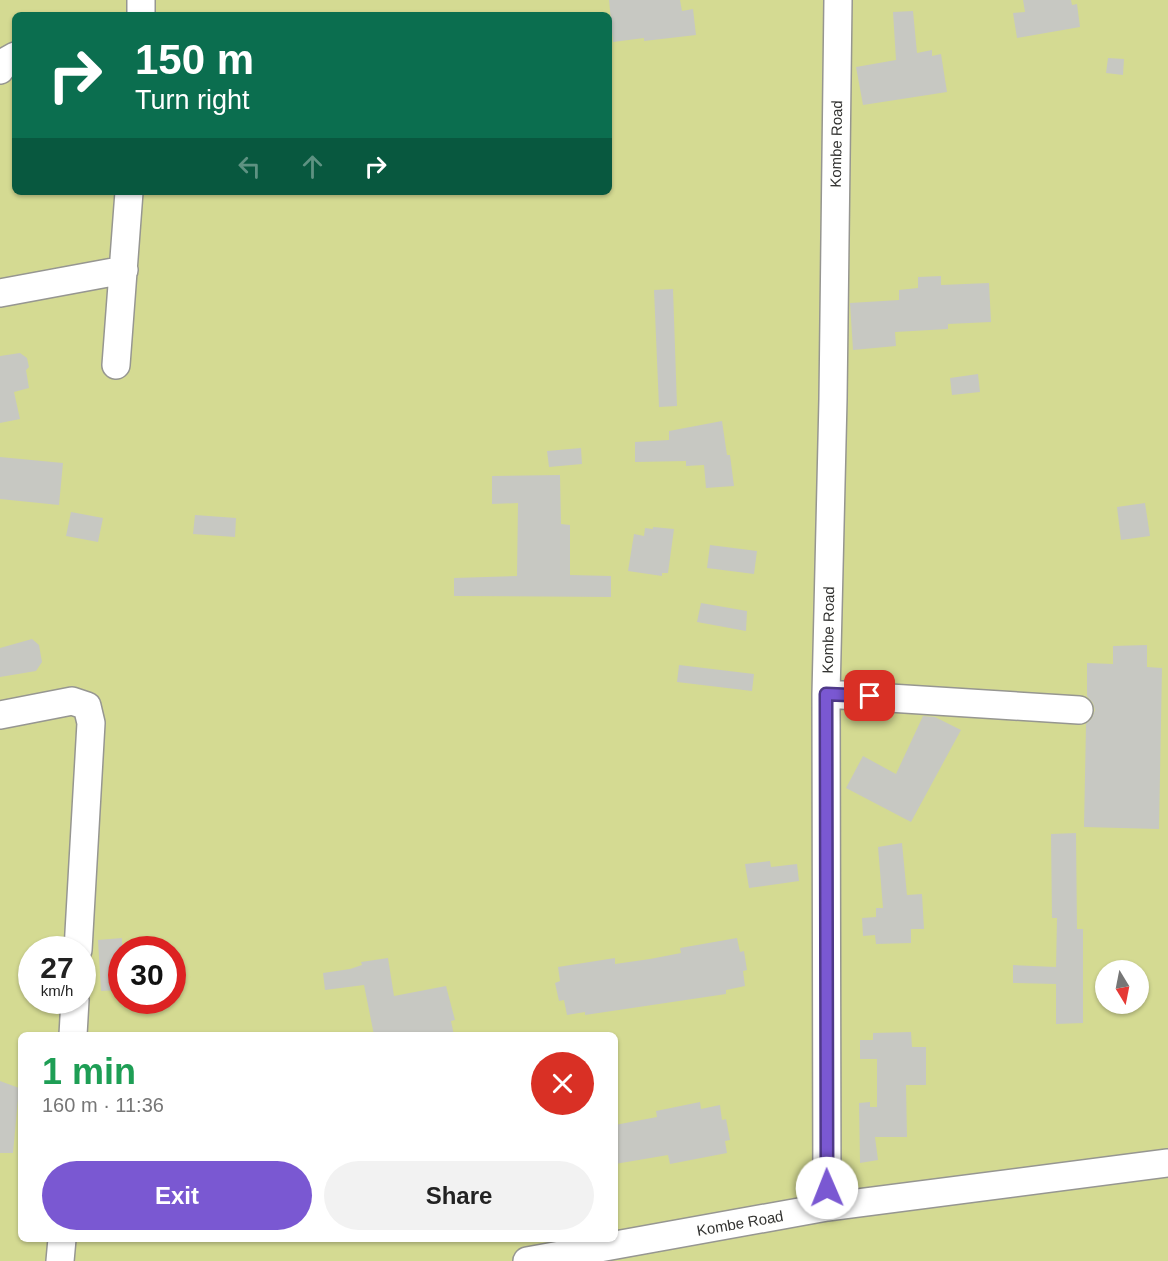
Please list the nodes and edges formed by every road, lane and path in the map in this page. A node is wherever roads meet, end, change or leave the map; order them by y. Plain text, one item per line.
1 (838, 0) edge
2 (12, 58) edge
3 (0, 70) edge
4 (129, 195) edge
5 (124, 270) junction
6 (0, 293) edge
7 (116, 365) dead end
8 (826, 694) junction
9 (1079, 710) dead end
10 (0, 715) edge
11 (79, 936) edge
12 (74, 1014) edge
13 (73, 1032) edge
14 (1168, 1163) edge
15 (827, 1208) junction
16 (62, 1242) edge
17 (60, 1261) edge
18 (527, 1261) edge

1 - 8 street, Kombe Road
2 - 3 street
4 - 5 street
5 - 6 street
5 - 7 street
8 - 9 street
8 - 15 street, Kombe Road
10 - 11 street
12 - 13 street
14 - 15 street
15 - 18 street, Kombe Road
16 - 17 street

